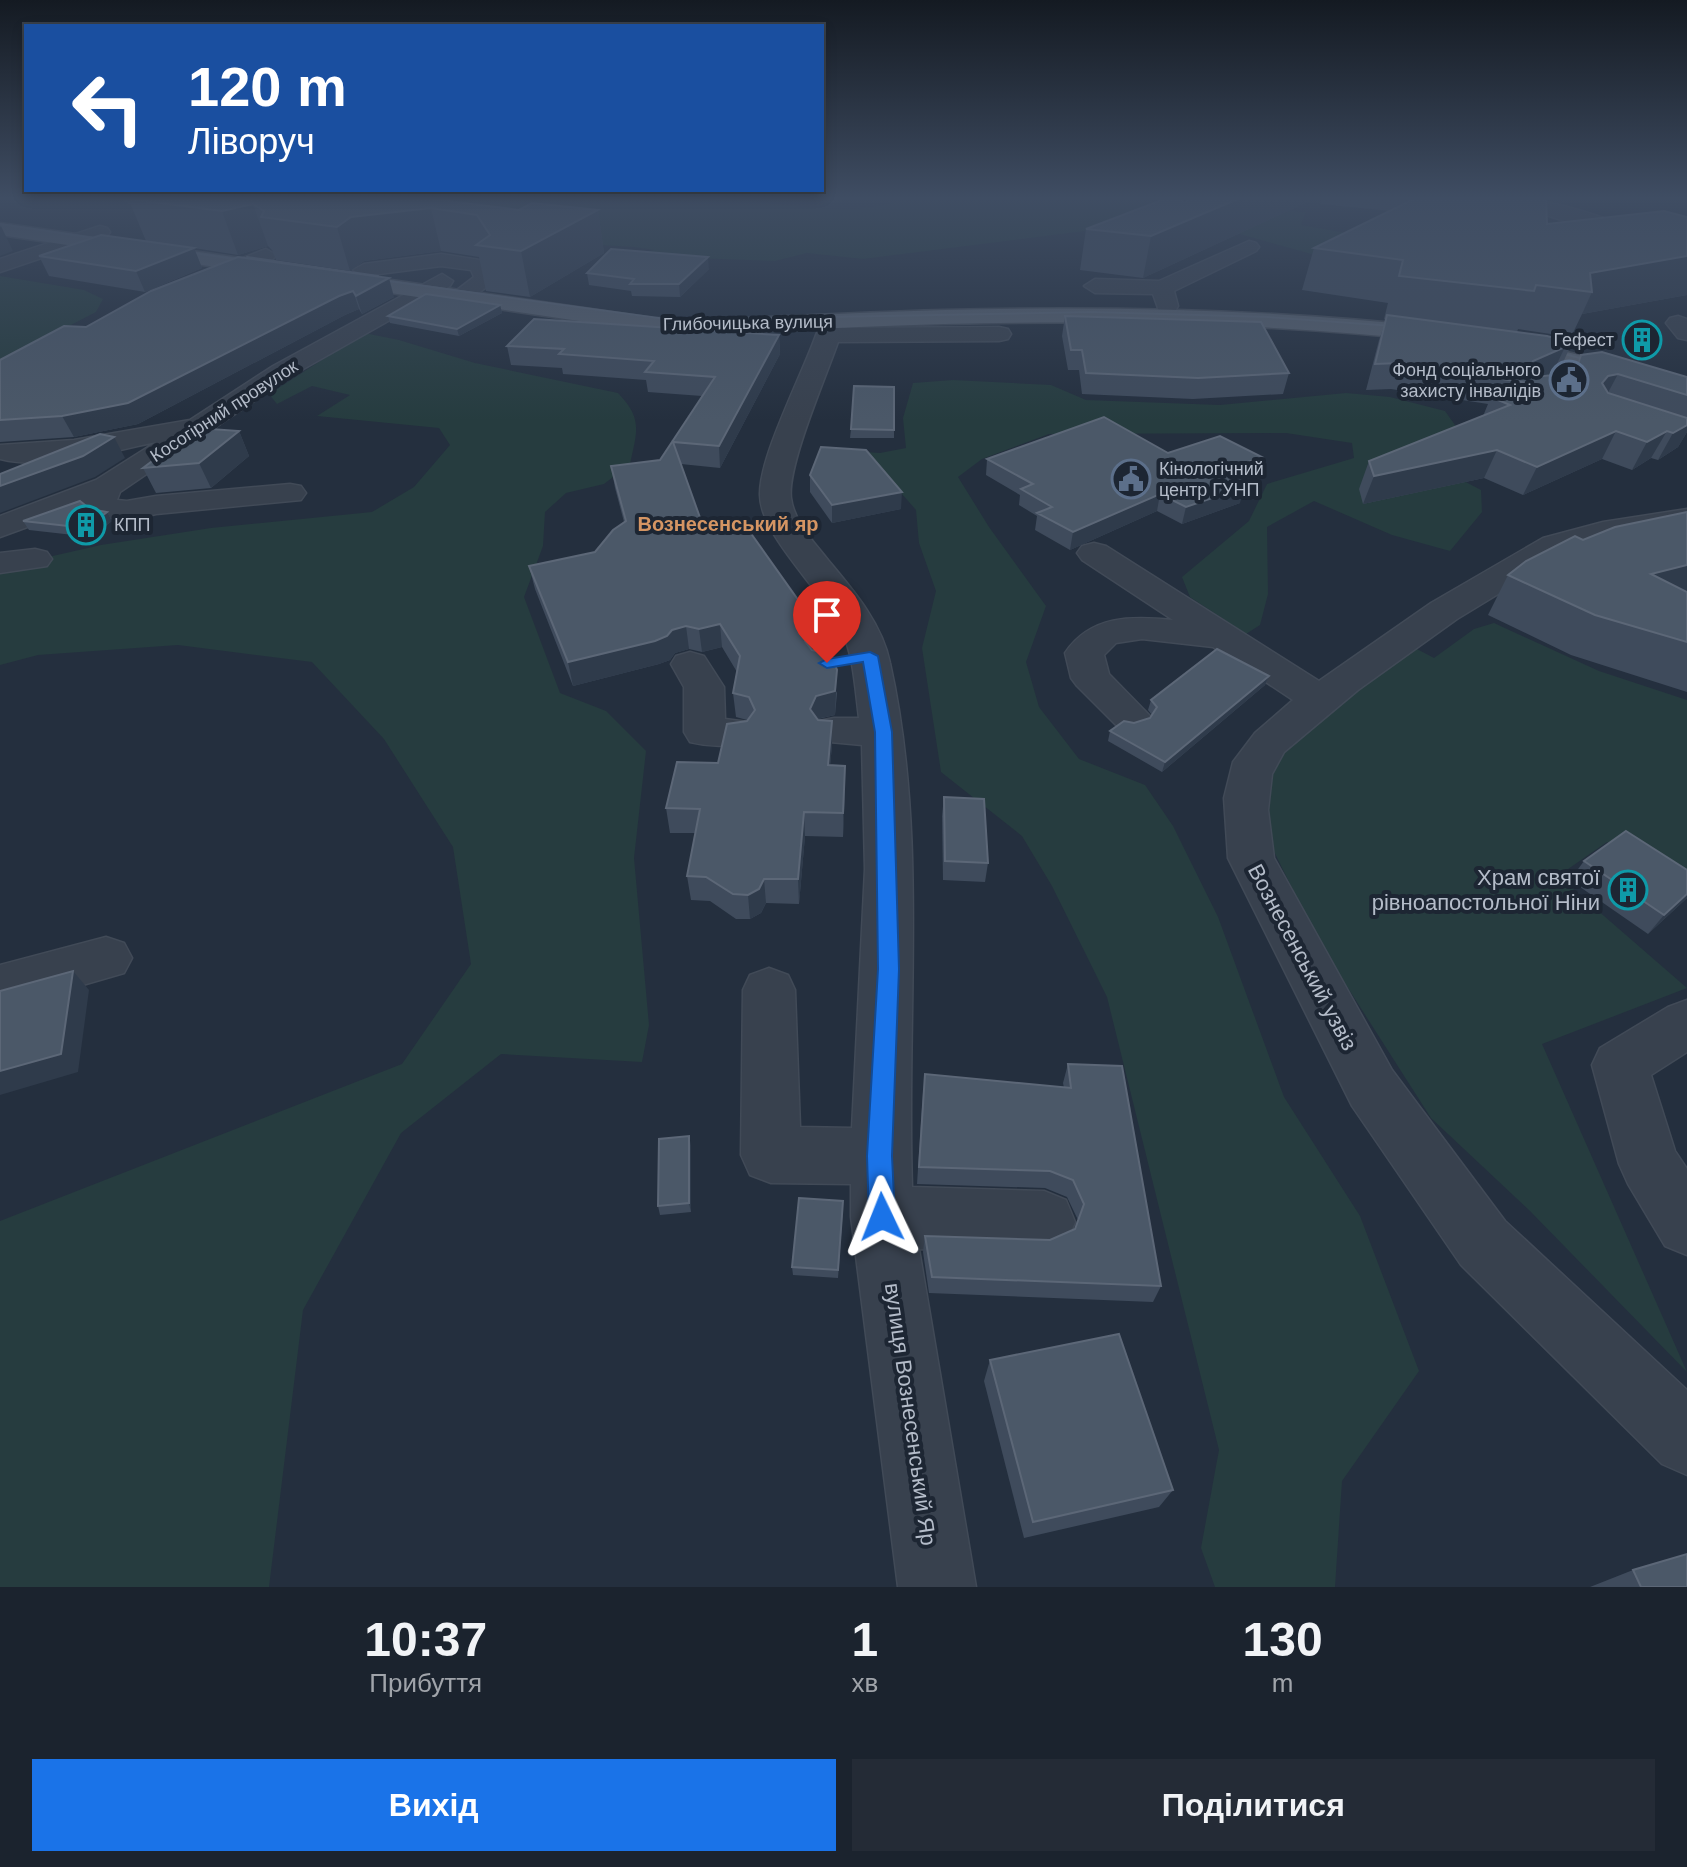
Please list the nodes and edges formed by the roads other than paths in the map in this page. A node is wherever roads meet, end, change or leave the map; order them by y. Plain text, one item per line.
1 (222, 272) edge
2 (352, 272) edge
3 (373, 272) edge
4 (483, 272) edge
5 (1207, 272) edge
6 (1095, 286) dead end
7 (451, 289) junction
8 (179, 291) edge
9 (1165, 297) junction
10 (830, 328) junction
11 (999, 334) dead end
12 (1476, 334) junction
13 (1681, 384) edge
14 (204, 423) junction
15 (7, 452) dead end
16 (107, 487) junction
17 (290, 493) dead end
18 (1687, 519) edge
19 (0, 527) edge
20 (1094, 553) dead end
21 (35, 559) dead end
22 (0, 563) edge
23 (1222, 637) junction
24 (712, 677) dead end
25 (1319, 699) junction
26 (1131, 717) dead end
27 (834, 731) edge
28 (733, 732) edge
29 (884, 732) junction
30 (106, 958) dead end
31 (0, 987) edge
32 (769, 990) dead end
33 (1687, 1023) edge
34 (880, 1156) junction
35 (882, 1217) junction
36 (1044, 1222) dead end
37 (1687, 1224) edge
38 (1687, 1439) edge
39 (937, 1587) edge

1 - 8 street
2 - 7 main road, Глибочицька вулиця
3 - 7 main road, Глибочицька вулиця
4 - 7 street
5 - 9 street
6 - 9 street
7 - 9 main road, Глибочицька вулиця
7 - 10 main road, Глибочицька вулиця
7 - 14 street, Косогірний провулок
9 - 12 main road, Глибочицька вулиця
10 - 11 street
10 - 12 main road, Глибочицька вулиця
10 - 29 street, вулиця Вознесенський Яр
12 - 13 main road, Глибочицька вулиця
14 - 15 street
14 - 16 street, Косогірний провулок
16 - 17 street
16 - 19 street, Косогірний провулок
18 - 25 street, Вознесенський узвіз
20 - 23 street
21 - 22 street
23 - 25 street
23 - 26 street
24 - 28 street
25 - 38 street, Вознесенський узвіз
27 - 29 street
29 - 34 street, вулиця Вознесенський Яр
30 - 31 street
32 - 34 street
33 - 37 street
34 - 35 street, вулиця Вознесенський Яр
35 - 36 street
35 - 39 street, вулиця Вознесенський Яр

